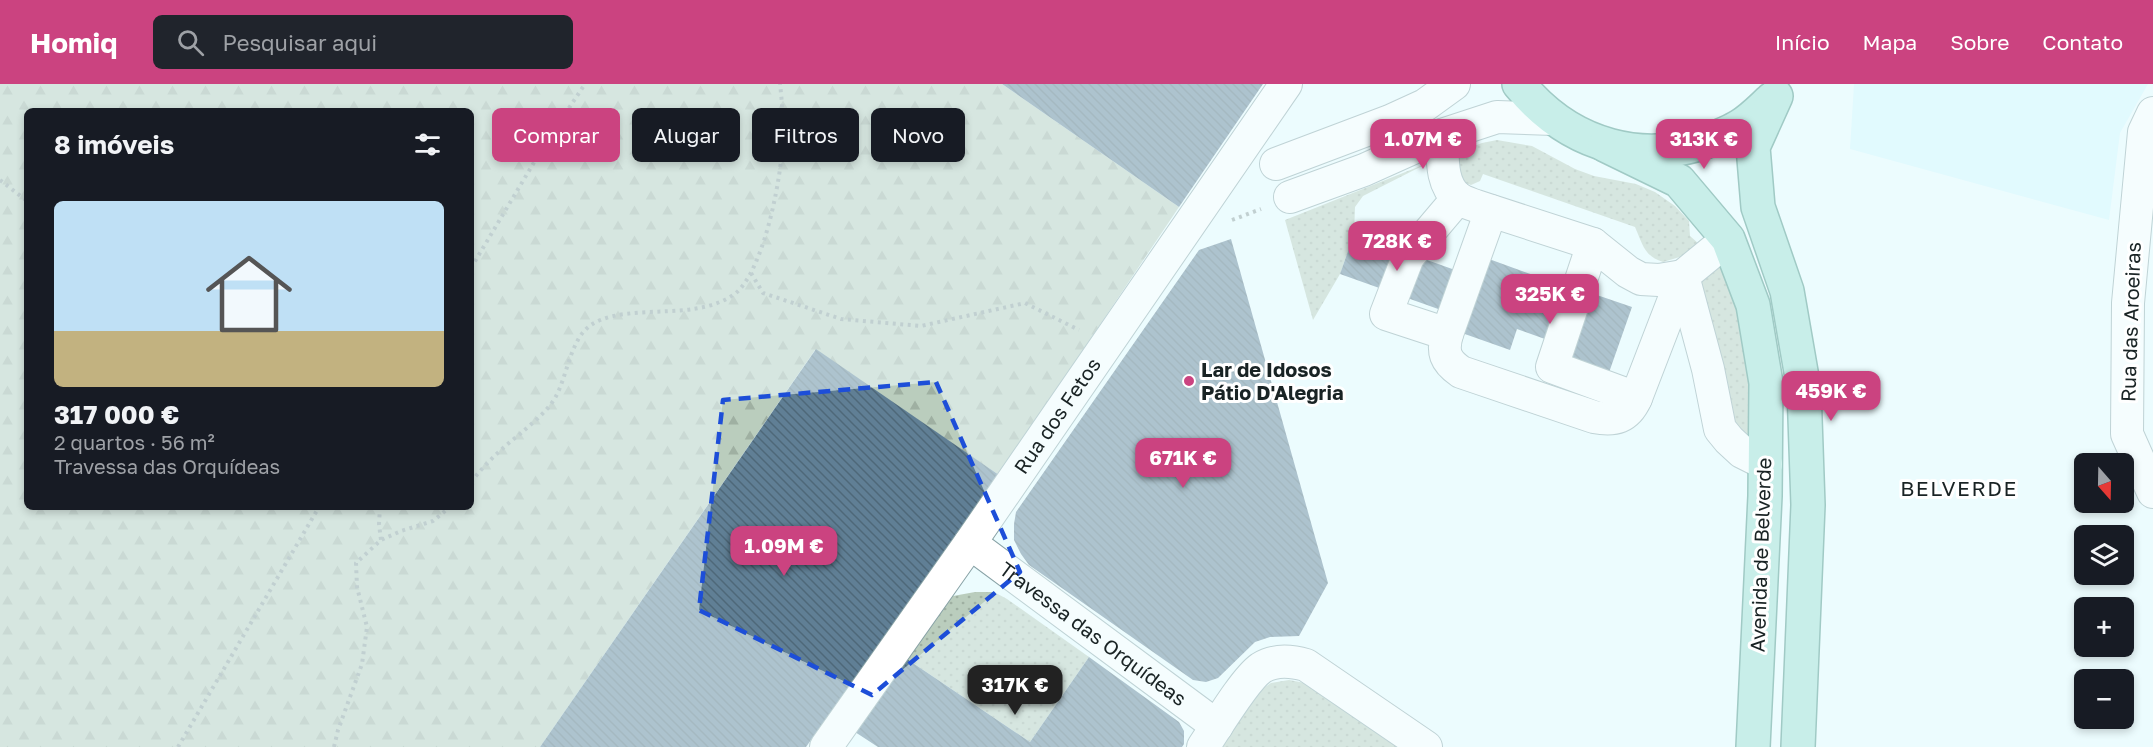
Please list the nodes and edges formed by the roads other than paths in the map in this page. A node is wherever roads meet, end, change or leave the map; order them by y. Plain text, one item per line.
1 (1286, 84) edge
2 (1454, 84) edge
3 (1519, 84) edge
4 (1780, 90) edge
5 (2153, 113) edge
6 (1552, 119) junction
7 (1442, 135) junction
8 (1605, 145) junction
9 (1276, 164) dead end
10 (1290, 197) dead end
11 (1458, 198) junction
12 (1491, 211) junction
13 (1728, 239) junction
14 (1593, 244) junction
15 (1683, 276) junction
16 (1447, 334) junction
17 (1636, 398) junction
18 (1766, 464) junction
19 (2153, 492) edge
20 (970, 543) junction
21 (1210, 737) edge
22 (826, 747) edge
23 (1426, 747) edge
24 (1753, 747) edge
25 (1798, 747) edge

1 - 20 street, Rua dos Fetos
2 - 9 street
3 - 6 main road
4 - 8 main road
4 - 25 main road
5 - 19 street, Rua das Aroeiras
6 - 7 street
6 - 8 main road
7 - 10 street
7 - 11 street
8 - 13 main road, Avenida de Belverde
11 - 12 street
11 - 16 street
12 - 14 street
12 - 16 street
13 - 15 street
13 - 18 main road, Avenida de Belverde
14 - 15 street
14 - 17 street
15 - 17 street
15 - 18 street
16 - 17 street
18 - 24 main road, Avenida de Belverde
20 - 21 street, Travessa das Orquídeas
20 - 22 street, Rua dos Fetos
21 - 23 street

